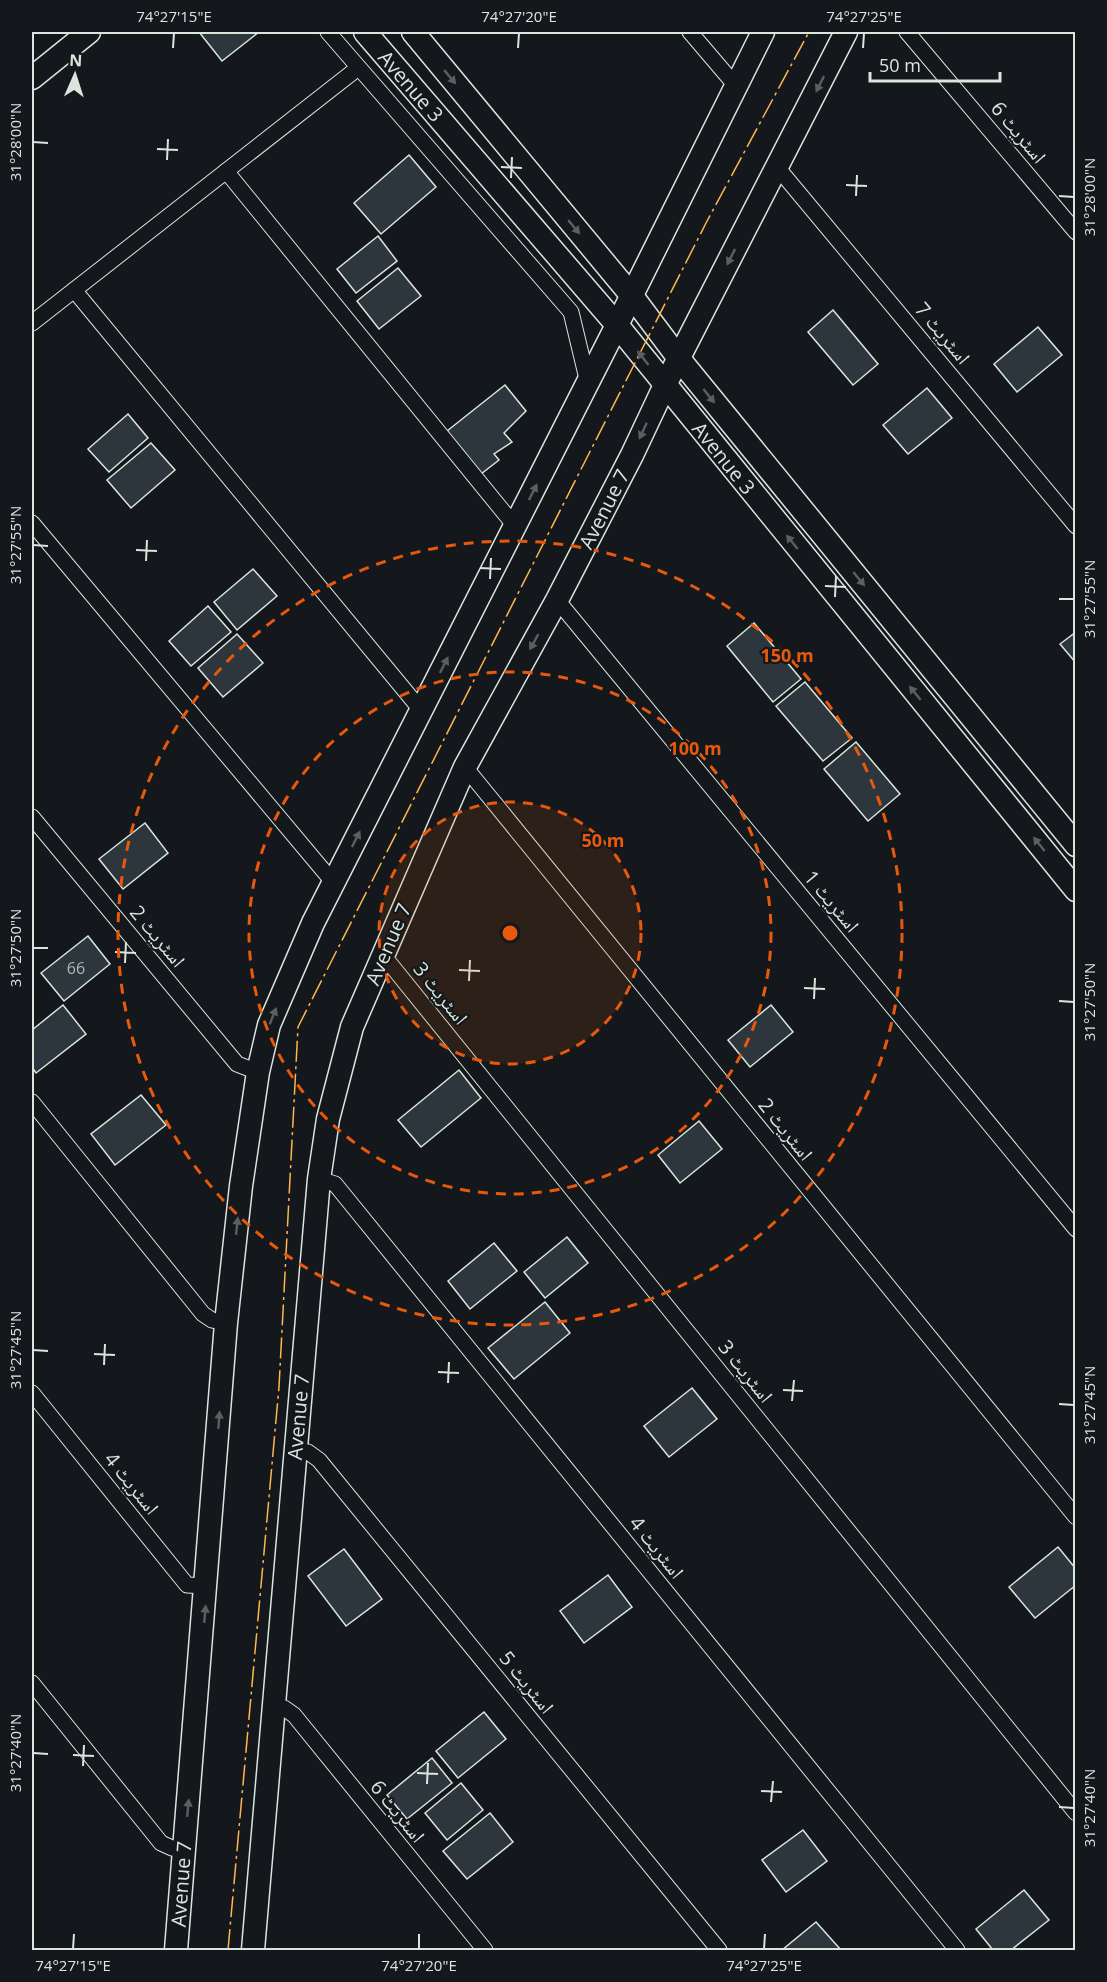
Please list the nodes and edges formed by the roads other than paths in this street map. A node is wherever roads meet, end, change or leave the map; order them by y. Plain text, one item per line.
1 (89, 32) edge
2 (328, 32) edge
3 (365, 32) edge
4 (413, 32) edge
5 (690, 32) edge
6 (763, 32) edge
7 (846, 32) edge
8 (907, 32) edge
9 (358, 68) junction
10 (32, 78) edge
11 (736, 86) junction
12 (777, 166) junction
13 (226, 171) junction
14 (1076, 232) edge
15 (560, 259) junction
16 (539, 276) junction
17 (74, 290) junction
18 (632, 296) junction
19 (32, 323) edge
20 (617, 326) junction
21 (680, 360) junction
22 (588, 383) junction
23 (665, 385) junction
24 (32, 523) edge
25 (515, 526) junction
26 (1076, 526) edge
27 (557, 600) junction
28 (421, 710) junction
29 (465, 767) junction
30 (32, 817) edge
31 (1076, 845) edge
32 (333, 882) junction
33 (1076, 890) edge
34 (383, 955) junction
35 (258, 1072) junction
36 (32, 1102) edge
37 (319, 1179) junction
38 (1076, 1229) edge
39 (226, 1323) junction
40 (32, 1392) edge
41 (295, 1452) junction
42 (1076, 1517) edge
43 (207, 1586) junction
44 (32, 1683) edge
45 (273, 1707) junction
46 (1076, 1813) edge
47 (184, 1849) junction
48 (176, 1950) edge
49 (253, 1950) edge
50 (485, 1950) edge
51 (719, 1950) edge
52 (957, 1950) edge

1 - 10 main road
2 - 9 street
3 - 15 main road, Avenue 3
4 -> 18 main road, Avenue 3
5 - 11 street
6 - 11 main road, Avenue 7
7 -> 12 main road, Avenue 7
8 - 14 street, اسٹریٹ 6
9 - 13 street
9 - 16 street
11 - 18 main road, Avenue 7
12 -> 21 main road, Avenue 7
12 - 26 street, اسٹریٹ 7
13 - 17 street
13 - 25 street
15 - 16 street
15 - 20 main road, Avenue 3
16 - 22 street
17 - 19 street
17 - 28 street
18 - 20 main road, Avenue 7
18 - 21 main road, Avenue 3
20 - 22 main road, Avenue 7
23 -> 20 main road, Avenue 3
21 - 23 main road, Avenue 7
21 -> 31 main road, Avenue 3
25 -> 22 main road, Avenue 7
23 -> 27 main road, Avenue 7
33 -> 23 main road, Avenue 3
24 - 32 street
28 -> 25 main road, Avenue 7
27 -> 29 main road, Avenue 7
27 - 38 street, اسٹریٹ 1
32 -> 28 main road, Avenue 7
29 - 34 main road, Avenue 7
29 - 42 street, اسٹریٹ 2
30 - 35 street, اسٹریٹ 2
35 -> 32 main road, Avenue 7
34 - 37 main road, Avenue 7
34 - 46 street, اسٹریٹ 3
39 -> 35 main road, Avenue 7
36 - 39 street
37 - 41 main road, Avenue 7
37 - 52 street, اسٹریٹ 4
43 -> 39 main road, Avenue 7
40 - 43 street, اسٹریٹ 4
41 - 45 main road, Avenue 7
41 - 51 street, اسٹریٹ 5
47 -> 43 main road, Avenue 7
44 - 47 street
45 - 49 main road, Avenue 7
45 - 50 street, اسٹریٹ 6
47 - 48 main road, Avenue 7

